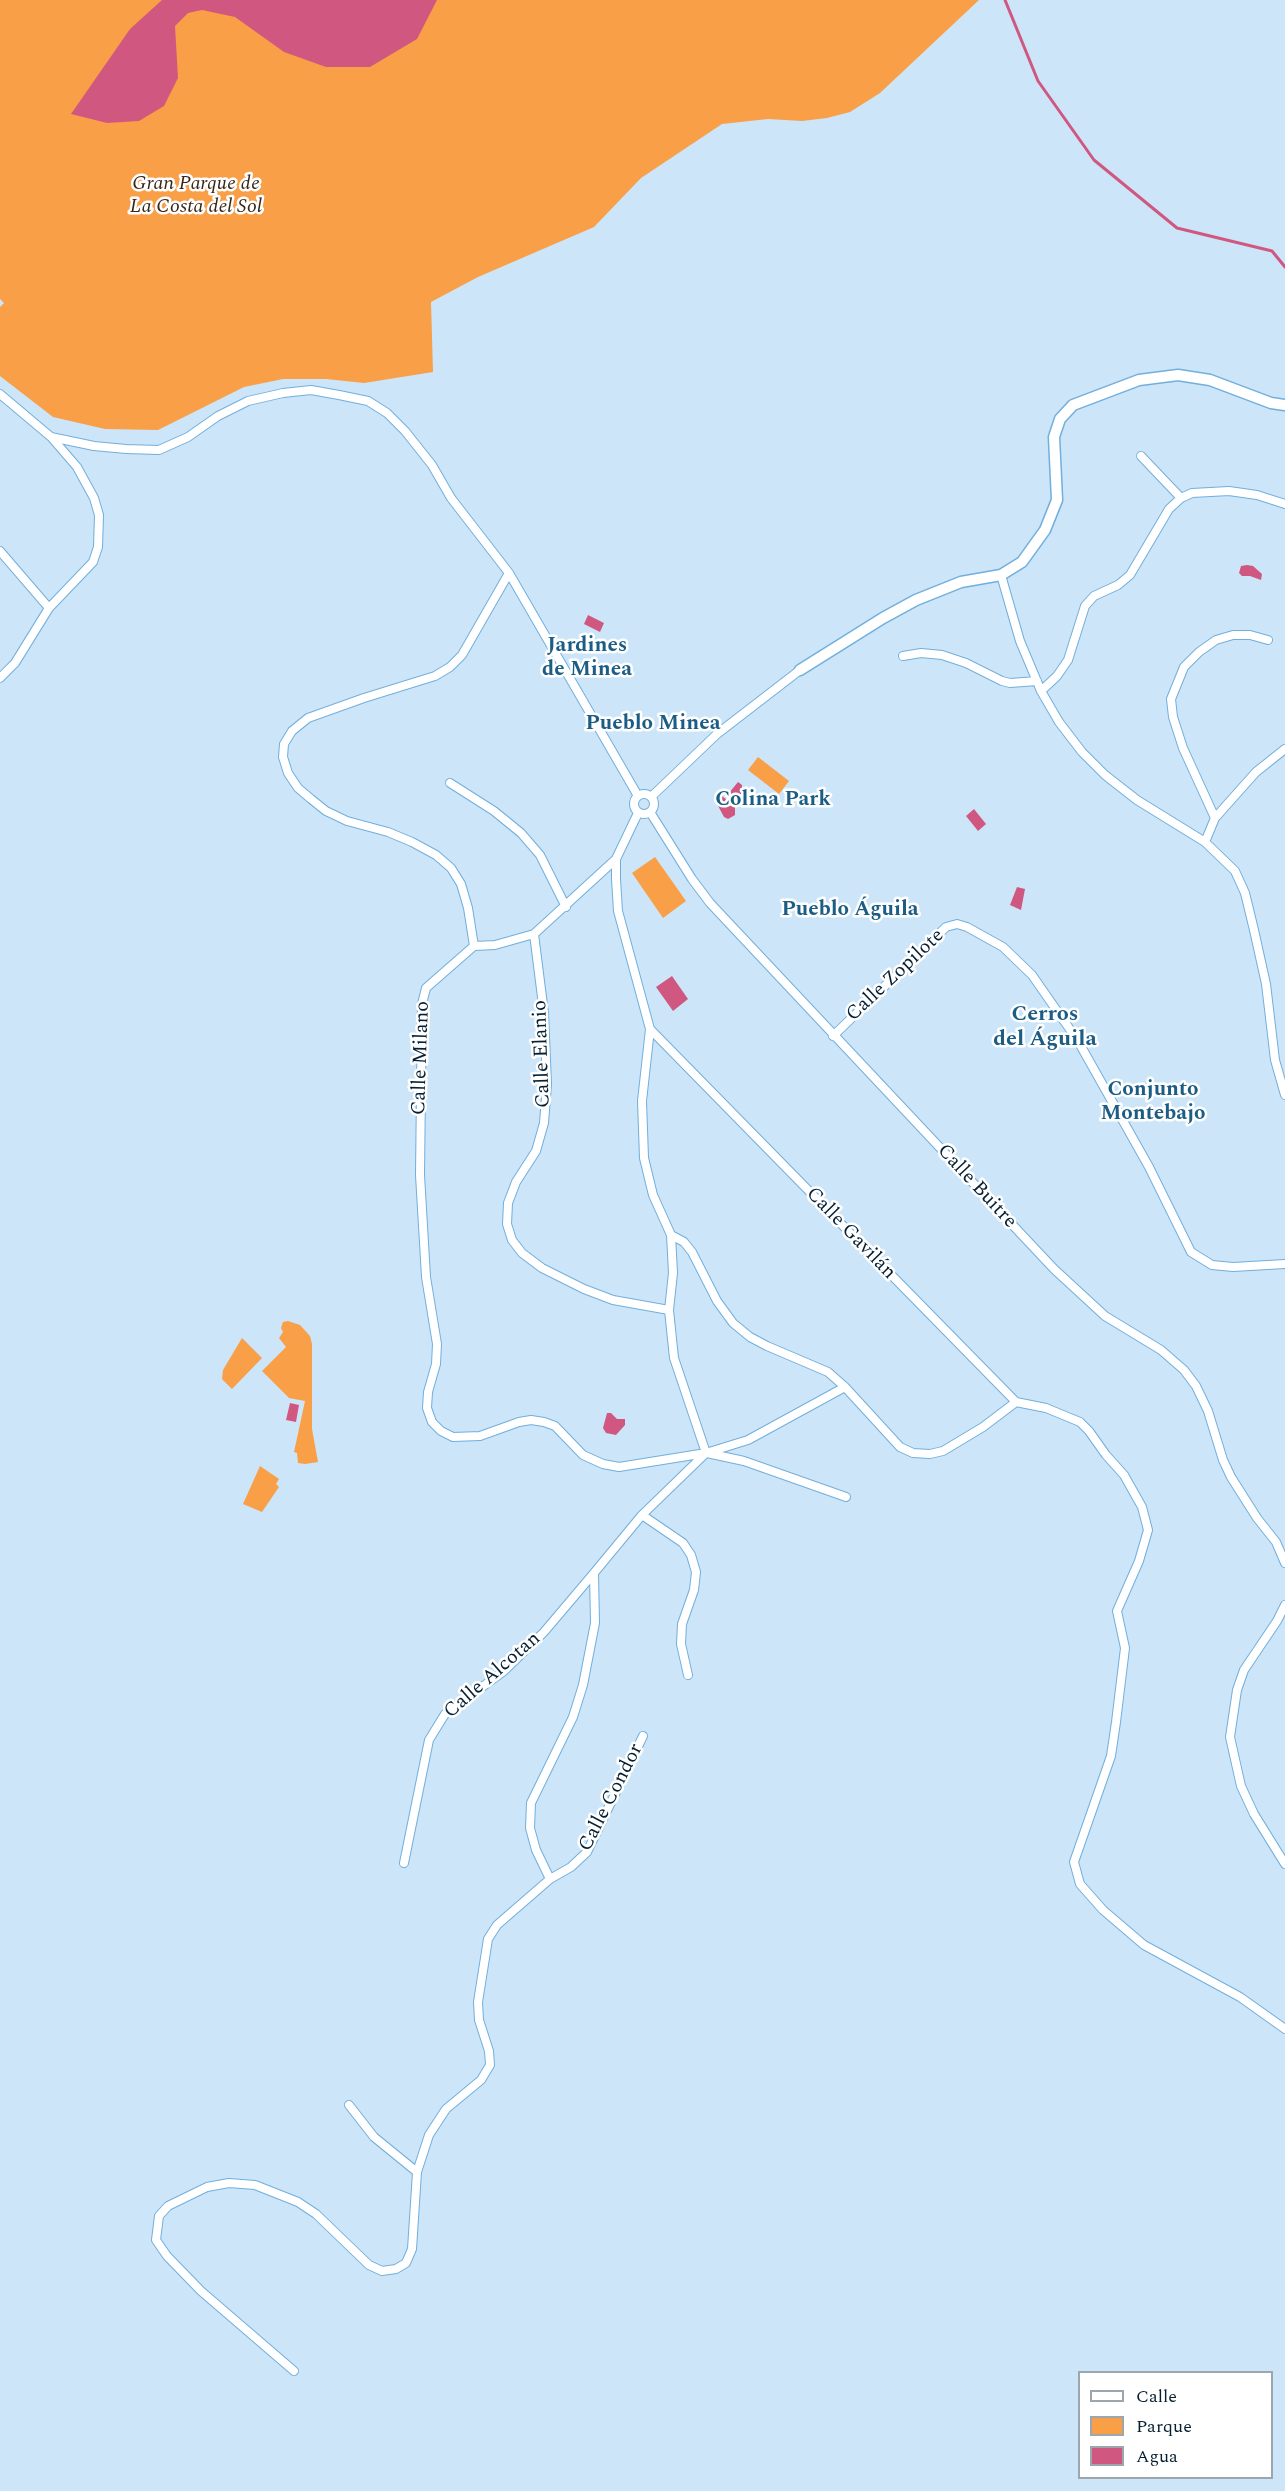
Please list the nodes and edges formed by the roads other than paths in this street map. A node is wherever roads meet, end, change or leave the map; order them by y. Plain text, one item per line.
1 (0, 394) edge
2 (1285, 405) edge
3 (51, 437) junction
4 (1141, 456) dead end
5 (1181, 498) junction
6 (1285, 504) edge
7 (0, 550) edge
8 (509, 573) junction
9 (1001, 575) junction
10 (49, 608) junction
11 (1268, 640) dead end
12 (903, 656) dead end
13 (800, 670) joint
14 (0, 677) edge
15 (1037, 681) junction
16 (1041, 691) junction
17 (1284, 753) edge
18 (450, 783) dead end
19 (638, 796) junction
20 (651, 797) junction
21 (650, 812) junction
22 (638, 813) junction
23 (1215, 818) junction
24 (1205, 842) junction
25 (616, 859) junction
26 (566, 908) junction
27 (534, 934) junction
28 (474, 946) junction
29 (650, 1029) junction
30 (833, 1036) junction
31 (1285, 1095) edge
32 (671, 1235) junction
33 (1285, 1264) edge
34 (669, 1310) junction
35 (845, 1387) junction
36 (1016, 1402) junction
37 (706, 1453) junction
38 (846, 1497) dead end
39 (642, 1515) junction
40 (1285, 1563) edge
41 (594, 1573) junction
42 (1285, 1605) edge
43 (688, 1675) dead end
44 (644, 1736) dead end
45 (404, 1863) dead end
46 (1285, 1864) edge
47 (550, 1879) junction
48 (1285, 2029) edge
49 (349, 2105) dead end
50 (417, 2172) junction
51 (294, 2371) dead end

1 - 3 street
2 - 9 street
3 - 8 street
3 - 10 street
4 - 5 street
5 - 6 street
5 - 16 street
7 - 10 street
8 - 19 street
8 - 28 street
9 - 13 street
9 - 15 street
10 - 14 street
11 - 23 street
12 - 15 street
13 - 20 street
15 - 16 street
16 - 24 street
17 - 23 street
18 - 26 street
19 - 20 street
19 - 22 street
20 - 21 street
21 - 22 street
21 - 30 street, Calle Buitre
22 - 25 street
23 - 24 street
24 - 31 street
25 - 26 street
25 - 29 street
26 - 27 street
27 - 28 street
27 - 34 street, Calle Elanio
28 - 37 street, Calle Milano
29 - 32 street
29 - 36 street, Calle Gavilán
30 - 33 street, Calle Zopilote
30 - 40 street, Calle Buitre
32 - 34 street
32 - 35 street
34 - 37 street
35 - 36 street
35 - 37 street
36 - 48 street
37 - 38 street
37 - 39 street, Calle Alcotan
39 - 41 street, Calle Alcotan
39 - 43 street
41 - 45 street, Calle Alcotan
41 - 47 street
42 - 46 street
44 - 47 street, Calle Condor
47 - 50 street, Calle Condor
49 - 50 street
50 - 51 street

